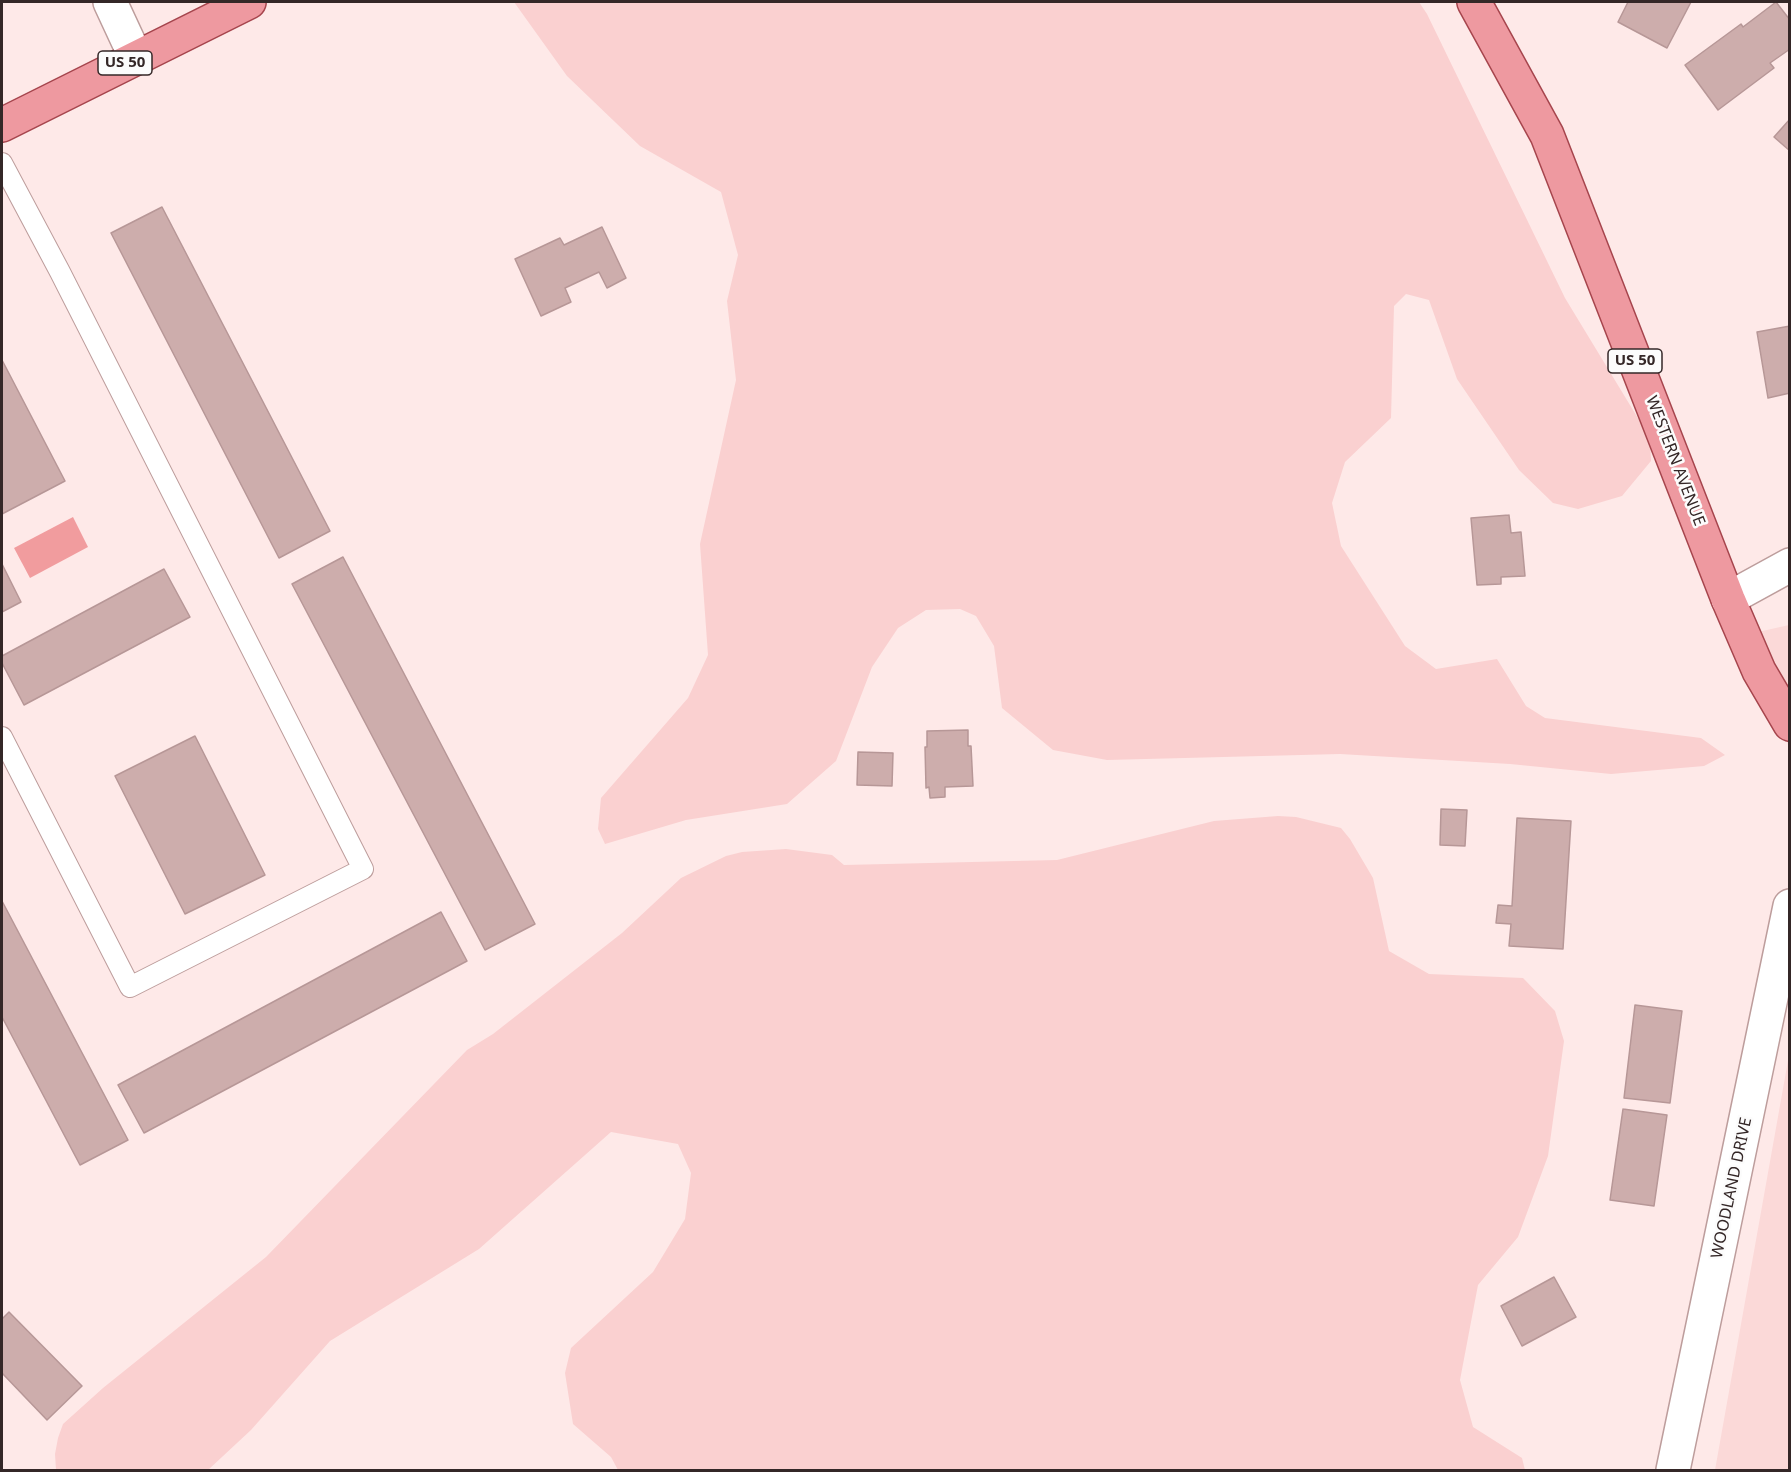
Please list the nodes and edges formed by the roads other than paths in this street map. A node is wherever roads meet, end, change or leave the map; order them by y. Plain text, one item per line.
1 (110, 2) edge
2 (249, 2) edge
3 (1474, 2) edge
4 (136, 58) junction
5 (2, 125) edge
6 (2, 163) edge
7 (1790, 565) edge
8 (1728, 599) junction
9 (1790, 724) edge
10 (2, 737) edge
11 (1790, 906) edge
12 (1673, 1470) edge

1 - 4 street
2 - 4 main road, US 50
3 - 8 main road, WESTERN AVENUE / US 50
4 - 5 main road, US 50
6 - 10 lane
7 - 8 street
8 - 9 main road, WESTERN AVENUE / US 50
11 - 12 street, WOODLAND DRIVE

